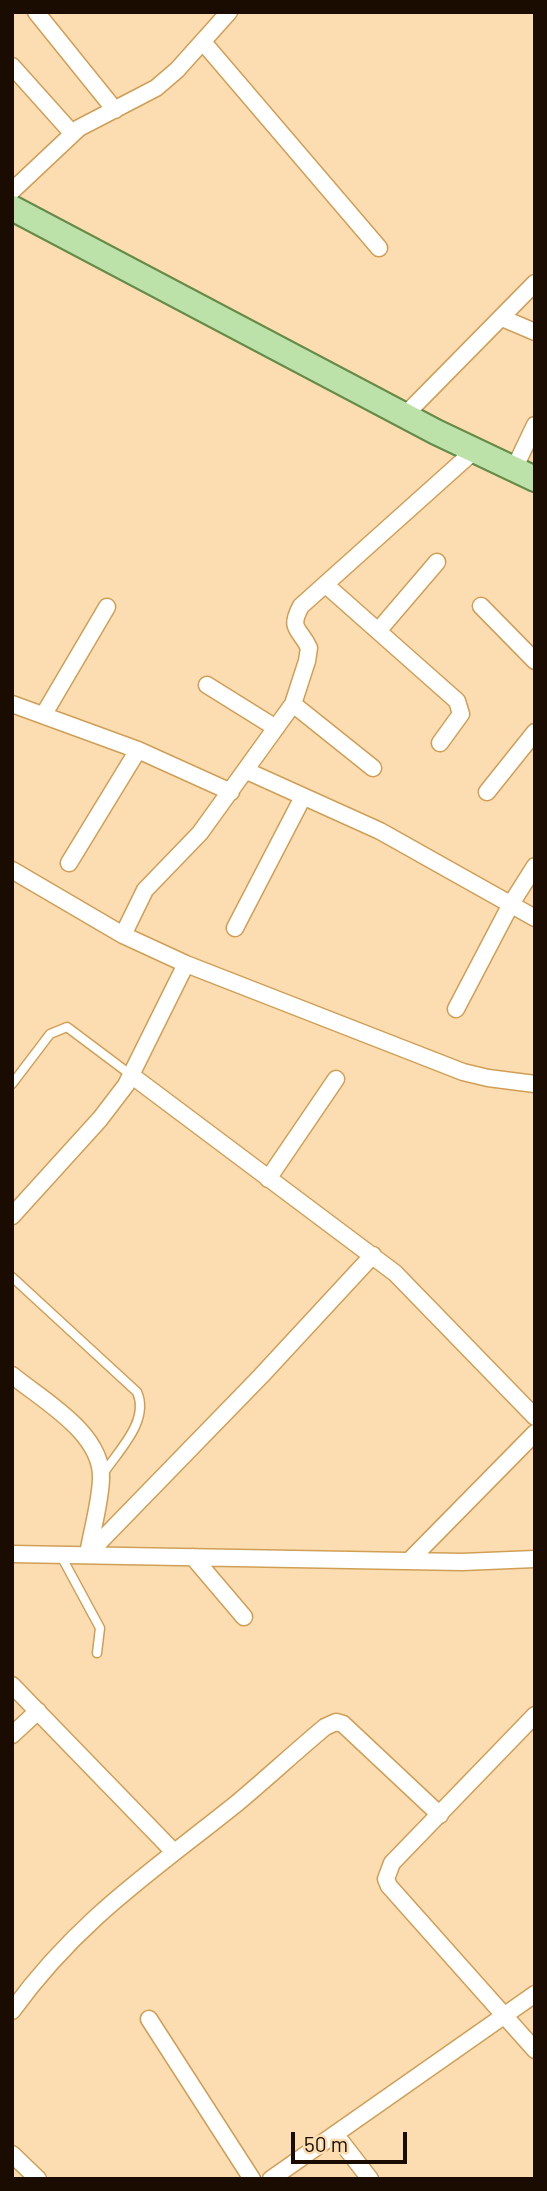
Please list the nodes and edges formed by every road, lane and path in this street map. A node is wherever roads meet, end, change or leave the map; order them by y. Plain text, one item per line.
1 (36, 12) edge
2 (229, 12) edge
3 (202, 42) junction
4 (12, 66) edge
5 (115, 110) junction
6 (72, 133) junction
7 (12, 191) edge
8 (12, 208) edge
9 (379, 248) dead end
10 (535, 284) edge
11 (502, 318) junction
12 (535, 332) edge
13 (405, 415) junction
14 (535, 425) edge
15 (475, 450) junction
16 (524, 474) edge
17 (437, 562) dead end
18 (326, 585) junction
19 (481, 606) dead end
20 (107, 607) dead end
21 (379, 631) junction
22 (535, 661) edge
23 (206, 685) dead end
24 (12, 704) edge
25 (293, 704) junction
26 (44, 714) junction
27 (276, 728) junction
28 (535, 732) edge
29 (440, 743) dead end
30 (138, 750) junction
31 (373, 768) dead end
32 (247, 771) junction
33 (231, 792) junction
34 (486, 792) dead end
35 (303, 797) junction
36 (69, 863) dead end
37 (12, 870) edge
38 (534, 870) edge
39 (511, 904) junction
40 (535, 918) edge
41 (235, 928) dead end
42 (123, 935) junction
43 (186, 964) junction
44 (456, 1009) dead end
45 (131, 1075) junction
46 (335, 1079) dead end
47 (12, 1084) edge
48 (535, 1084) edge
49 (268, 1179) junction
50 (12, 1216) edge
51 (373, 1255) junction
52 (12, 1277) edge
53 (12, 1375) edge
54 (535, 1417) edge
55 (535, 1433) edge
56 (102, 1477) junction
57 (12, 1554) edge
58 (60, 1554) junction
59 (87, 1555) junction
60 (193, 1557) junction
61 (535, 1559) edge
62 (409, 1561) junction
63 (244, 1617) dead end
64 (97, 1653) dead end
65 (12, 1685) edge
66 (37, 1711) junction
67 (535, 1715) edge
68 (12, 1735) edge
69 (440, 1815) junction
70 (174, 1852) junction
71 (535, 1994) edge
72 (12, 2011) edge
73 (507, 2015) junction
74 (149, 2018) dead end
75 (535, 2050) edge
76 (336, 2135) junction
77 (12, 2154) edge
78 (38, 2179) edge
79 (252, 2179) edge
80 (271, 2179) edge
81 (370, 2179) edge

1 - 5 street
2 - 3 street
3 - 5 street
3 - 9 street
4 - 6 street
5 - 6 street
6 - 7 street
8 - 13 main road
10 - 11 street
11 - 12 street
11 - 13 street
13 - 15 main road
14 - 16 street
15 - 16 main road
15 - 18 street
17 - 21 street
18 - 21 street
18 - 25 street
19 - 22 street
20 - 26 street
21 - 29 street
23 - 27 street
24 - 26 street
25 - 27 street
25 - 31 street
26 - 30 street
27 - 32 street
28 - 34 street
30 - 33 street
30 - 36 street
32 - 33 street
32 - 35 street
33 - 42 street
35 - 39 street
35 - 41 street
37 - 42 street
38 - 39 street
39 - 40 street
39 - 44 street
42 - 43 street
43 - 45 street
43 - 48 street
45 - 47 lane
45 - 49 street
45 - 50 street
46 - 49 street
49 - 51 street
51 - 54 street
51 - 59 street
52 - 56 lane
53 - 56 street
55 - 62 street
56 - 59 street
57 - 58 street
58 - 59 street
58 - 64 lane
59 - 60 street
60 - 62 street
60 - 63 street
61 - 62 street
65 - 66 street
66 - 68 street
66 - 70 street
67 - 69 street
69 - 70 street
69 - 73 street
70 - 72 street
71 - 73 street
73 - 75 street
73 - 76 street
74 - 79 street
76 - 80 street
76 - 81 street
77 - 78 street

